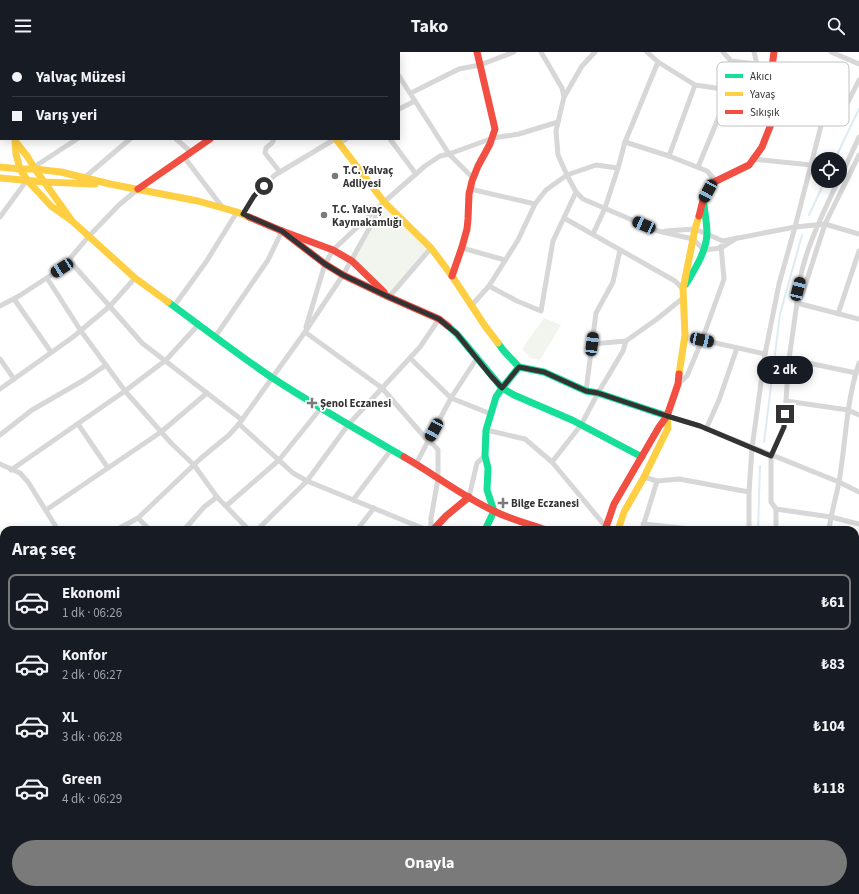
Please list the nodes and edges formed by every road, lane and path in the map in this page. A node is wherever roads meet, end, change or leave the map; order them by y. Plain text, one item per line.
1 (477, 52) edge
2 (514, 52) edge
3 (541, 52) edge
4 (595, 52) edge
5 (647, 52) edge
6 (722, 52) edge
7 (754, 52) edge
8 (774, 52) edge
9 (831, 52) edge
10 (658, 62) junction
11 (740, 62) edge
12 (756, 62) edge
13 (773, 62) edge
14 (859, 64) edge
15 (480, 65) junction
16 (400, 78) edge
17 (859, 80) edge
18 (696, 85) junction
19 (717, 88) edge
20 (411, 94) junction
21 (564, 97) junction
22 (849, 100) edge
23 (415, 101) junction
24 (400, 108) edge
25 (717, 121) edge
26 (558, 122) junction
27 (770, 126) edge
28 (821, 126) edge
29 (859, 137) edge
30 (493, 138) junction
31 (15, 140) edge
32 (76, 140) edge
33 (129, 140) edge
34 (177, 140) edge
35 (209, 140) edge
36 (274, 140) edge
37 (337, 140) edge
38 (391, 140) edge
39 (625, 142) junction
40 (191, 152) junction
41 (814, 152) edge
42 (449, 154) junction
43 (859, 155) edge
44 (669, 156) junction
45 (184, 157) junction
46 (753, 159) junction
47 (847, 163) edge
48 (811, 165) joint
49 (698, 167) junction
50 (0, 168) edge
51 (34, 168) junction
52 (618, 168) junction
53 (20, 169) junction
54 (280, 172) junction
55 (416, 174) junction
56 (567, 175) junction
57 (0, 178) edge
58 (84, 178) junction
59 (473, 178) junction
60 (27, 180) junction
61 (716, 181) junction
62 (45, 182) junction
63 (76, 183) junction
64 (110, 184) junction
65 (835, 188) edge
66 (138, 189) junction
67 (470, 189) junction
68 (576, 192) junction
69 (703, 200) junction
70 (384, 202) junction
71 (535, 204) junction
72 (223, 208) junction
73 (605, 208) junction
74 (240, 213) junction
75 (0, 217) edge
76 (564, 218) junction
77 (72, 221) junction
78 (822, 224) junction
79 (795, 226) junction
80 (695, 229) junction
81 (282, 231) junction
82 (658, 231) junction
83 (593, 234) junction
84 (707, 234) junction
85 (859, 234) edge
86 (89, 236) junction
87 (737, 238) junction
88 (693, 239) junction
89 (723, 241) junction
90 (431, 248) junction
91 (462, 248) junction
92 (720, 248) junction
93 (334, 250) junction
94 (620, 250) junction
95 (704, 250) junction
96 (859, 251) edge
97 (69, 260) junction
98 (505, 260) junction
99 (352, 261) junction
100 (325, 264) junction
101 (343, 275) junction
102 (452, 276) junction
103 (46, 278) junction
104 (135, 278) junction
105 (488, 286) junction
106 (683, 289) junction
107 (389, 297) junction
108 (683, 298) junction
109 (14, 299) junction
110 (797, 303) junction
111 (0, 306) edge
112 (110, 306) junction
113 (174, 306) junction
114 (471, 306) junction
115 (838, 314) junction
116 (439, 319) junction
117 (859, 319) edge
118 (199, 324) junction
119 (81, 331) junction
120 (305, 332) junction
121 (216, 337) junction
122 (702, 340) junction
123 (626, 341) junction
124 (592, 344) junction
125 (737, 348) junction
126 (52, 352) junction
127 (765, 354) junction
128 (410, 358) junction
129 (477, 358) junction
130 (0, 359) edge
131 (789, 359) junction
132 (166, 360) junction
133 (859, 363) edge
134 (106, 365) junction
135 (519, 367) junction
136 (856, 373) junction
137 (272, 377) junction
138 (14, 379) junction
139 (678, 384) junction
140 (382, 388) junction
141 (502, 388) junction
142 (0, 389) edge
143 (586, 391) junction
144 (125, 392) junction
145 (207, 393) junction
146 (598, 393) junction
147 (451, 398) junction
148 (786, 401) junction
149 (321, 408) junction
150 (848, 410) junction
151 (491, 414) junction
152 (859, 415) edge
153 (667, 416) junction
154 (240, 422) junction
155 (78, 424) junction
156 (348, 425) junction
157 (581, 425) junction
158 (706, 429) junction
159 (486, 430) junction
160 (161, 432) junction
161 (0, 435) edge
162 (428, 441) junction
163 (752, 448) junction
164 (391, 450) junction
165 (485, 456) junction
166 (771, 456) junction
167 (642, 457) junction
168 (279, 460) junction
169 (552, 462) junction
170 (0, 464) edge
171 (416, 464) junction
172 (194, 465) junction
173 (108, 468) junction
174 (11, 470) junction
175 (644, 477) junction
176 (438, 479) junction
177 (307, 481) junction
178 (657, 481) junction
179 (839, 482) junction
180 (749, 492) junction
181 (859, 492) edge
182 (217, 497) junction
183 (469, 497) junction
184 (353, 500) junction
185 (226, 506) junction
186 (374, 508) junction
187 (776, 509) junction
188 (46, 510) junction
189 (494, 511) junction
190 (138, 518) junction
191 (831, 518) junction
192 (644, 524) joint
193 (859, 524) edge
194 (56, 526) edge
195 (123, 526) edge
196 (146, 526) edge
197 (187, 526) edge
198 (245, 526) edge
199 (261, 526) edge
200 (360, 526) edge
201 (417, 526) edge
202 (432, 526) edge
203 (436, 526) edge
204 (487, 526) edge
205 (535, 526) edge
206 (603, 526) edge
207 (606, 526) edge
208 (619, 526) edge
209 (661, 526) edge
210 (749, 526) edge
211 (776, 526) edge
212 (830, 526) edge

1 - 15 main road
2 - 15 street
3 - 21 street
4 - 21 street
5 - 10 street
6 - 11 street
7 - 12 street
8 - 13 main road
9 - 14 street
10 - 18 street
10 - 39 street
15 - 20 street
15 - 30 main road
16 - 20 street
17 - 22 street
18 - 19 street
18 - 44 street
20 - 23 street
21 - 26 street
23 - 24 street
23 - 42 street
25 - 49 street
26 - 30 street
26 - 56 street
27 - 46 main road
28 - 41 street
29 - 47 street
30 - 42 street
30 - 59 main road
31 - 51 main road
31 - 53 main road
32 - 51 street
33 - 58 street
34 - 40 street
35 - 40 main road
36 - 54 street
37 - 54 street
37 - 70 main road
38 - 55 street
39 - 44 street
39 - 52 street
40 - 45 main road
42 - 55 street
42 - 59 street
43 - 78 street
44 - 49 street
45 - 66 main road
45 - 72 street
46 - 48 street
46 - 61 main road
48 - 79 street
49 - 61 street
50 - 53 main road
51 - 53 main road
51 - 58 main road
51 - 62 main road
52 - 56 street
52 - 73 street
53 - 60 main road
54 - 74 street
55 - 70 street
56 - 68 street
56 - 71 street
57 - 60 main road
58 - 63 street
58 - 64 main road
59 - 67 main road
60 - 62 main road
60 - 75 street
60 - 77 main road
61 - 69 main road
62 - 63 main road
62 - 77 main road
63 - 64 main road
64 - 66 main road
65 - 78 street
66 - 72 main road
66 - 86 street
67 - 71 street
67 - 91 main road
68 - 73 street
68 - 76 street
69 - 80 main road
69 - 84 main road
70 - 90 main road
70 - 93 street
70 - 99 street
71 - 98 street
72 - 74 main road
73 - 82 street
73 - 83 street
74 - 81 main road
74 - 113 street
76 - 83 street
76 - 105 street
77 - 86 main road
78 - 79 street
78 - 85 street
78 - 110 street
78 - 110 street
79 - 87 street
79 - 127 street
80 - 82 street
80 - 84 street
80 - 88 main road
81 - 93 main road
81 - 100 main road
81 - 121 street
82 - 88 street
83 - 94 street
84 - 89 street
84 - 95 main road
86 - 97 street
86 - 104 main road
87 - 89 street
87 - 92 street
88 - 95 street
88 - 106 main road
89 - 92 street
90 - 102 main road
90 - 107 street
91 - 98 street
91 - 102 main road
92 - 95 street
92 - 122 street
93 - 99 main road
93 - 100 street
94 - 106 street
94 - 124 street
95 - 106 main road
96 - 115 street
97 - 103 street
97 - 112 street
98 - 105 street
99 - 101 street
99 - 107 main road
100 - 101 main road
100 - 120 street
101 - 107 main road
101 - 120 street
102 - 114 main road
103 - 109 street
103 - 119 street
104 - 112 street
104 - 113 main road
105 - 114 street
106 - 108 main road
107 - 116 main road
108 - 123 street
108 - 139 main road
109 - 111 street
109 - 126 street
110 - 115 street
110 - 131 street
112 - 119 street
112 - 132 street
113 - 118 main road
114 - 135 main road
115 - 117 street
116 - 128 street
116 - 129 main road
118 - 121 main road
118 - 132 street
119 - 126 street
119 - 134 street
120 - 137 street
120 - 140 street
121 - 137 main road
122 - 125 street
122 - 139 street
123 - 124 street
123 - 146 street
124 - 143 street
125 - 127 street
125 - 158 street
126 - 138 street
127 - 163 street
128 - 140 street
128 - 147 street
129 - 141 main road
129 - 147 street
130 - 138 street
131 - 136 street
131 - 148 street
132 - 144 street
132 - 145 street
133 - 136 street
134 - 144 street
134 - 161 street
135 - 141 main road
135 - 143 main road
136 - 150 street
137 - 149 main road
137 - 154 street
138 - 142 street
139 - 153 main road
140 - 156 street
140 - 162 street
141 - 151 main road
141 - 157 main road
143 - 146 main road
144 - 155 street
144 - 160 street
145 - 154 street
145 - 160 street
146 - 153 main road
146 - 157 street
147 - 151 street
147 - 162 street
148 - 150 street
148 - 166 street
149 - 156 main road
149 - 168 street
150 - 152 street
150 - 179 street
151 - 159 main road
153 - 158 street
153 - 167 main road
153 - 175 main road
154 - 168 street
154 - 172 street
155 - 173 street
155 - 174 street
156 - 164 main road
156 - 177 street
157 - 167 main road
157 - 169 street
158 - 163 street
159 - 165 main road
159 - 169 street
160 - 172 street
160 - 173 street
162 - 171 street
162 - 176 street
163 - 166 street
163 - 180 street
164 - 171 main road
164 - 184 street
165 - 183 street
165 - 189 main road
166 - 179 street
166 - 187 street
167 - 207 main road
168 - 177 street
168 - 185 street
169 - 206 street
170 - 174 street
171 - 176 main road
172 - 182 street
172 - 190 street
173 - 188 street
174 - 188 street
175 - 178 street
175 - 208 main road
176 - 183 main road
176 - 202 street
177 - 184 street
177 - 199 street
178 - 180 street
178 - 192 street
179 - 181 street
179 - 191 street
180 - 210 street
182 - 185 street
182 - 197 street
183 - 189 main road
183 - 203 main road
184 - 186 street
185 - 198 street
186 - 200 street
186 - 201 street
187 - 191 street
187 - 211 street
188 - 194 street
189 - 204 main road
189 - 205 main road
190 - 195 street
190 - 196 street
191 - 193 street
191 - 212 street
192 - 209 street

